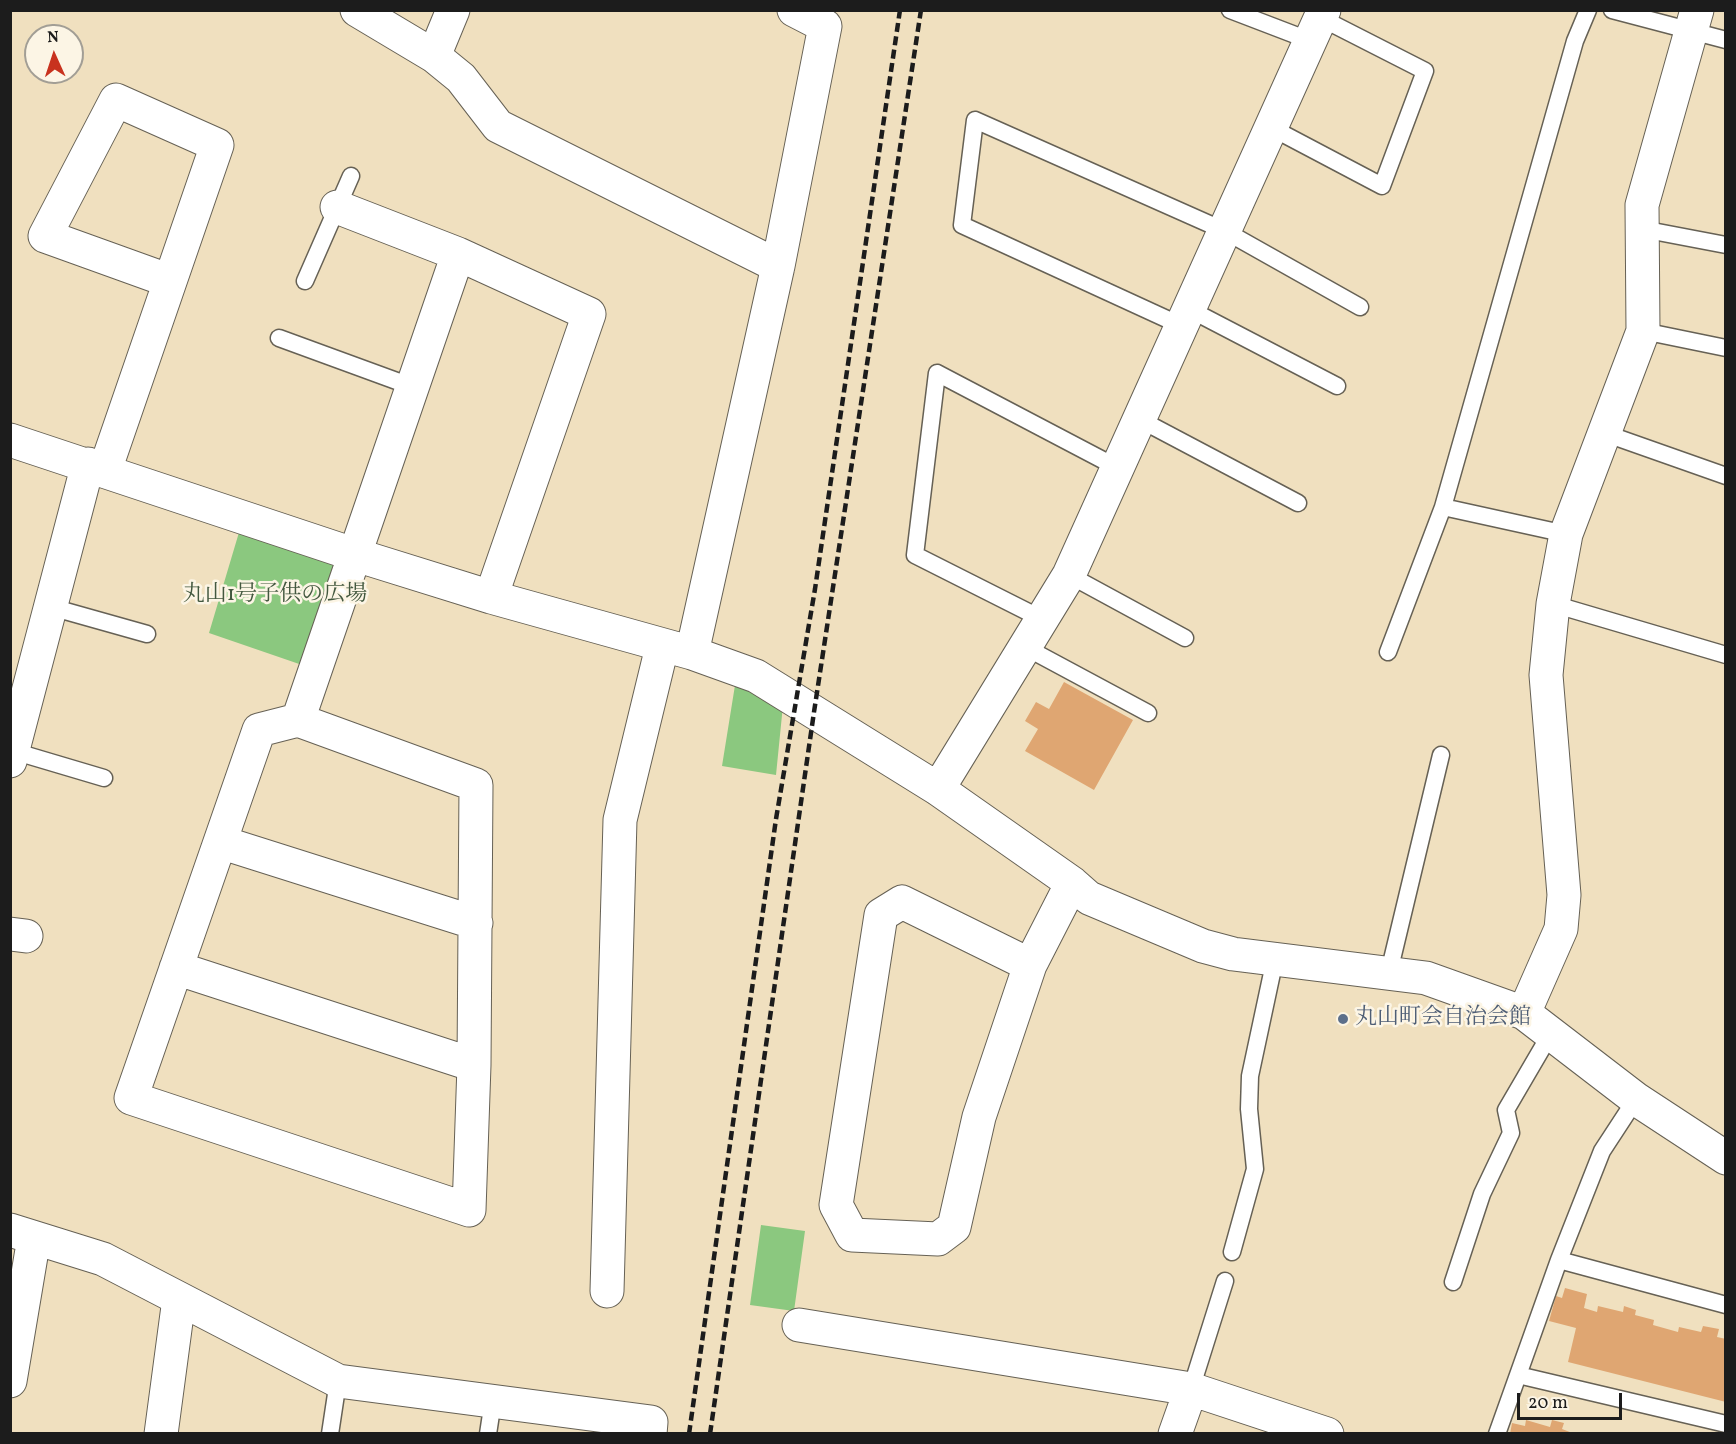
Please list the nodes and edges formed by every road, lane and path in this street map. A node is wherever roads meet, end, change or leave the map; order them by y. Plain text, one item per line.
1 (357, 10) edge
2 (453, 10) edge
3 (794, 10) edge
4 (1230, 10) edge
5 (1588, 10) edge
6 (1612, 10) edge
7 (826, 18) edge
8 (1694, 20) edge
9 (1319, 23) edge
10 (1725, 40) edge
11 (434, 56) junction
12 (1272, 128) junction
13 (351, 176) dead end
14 (337, 207) junction
15 (1642, 229) junction
16 (1225, 231) junction
17 (1725, 245) edge
18 (458, 254) junction
19 (778, 266) junction
20 (170, 281) junction
21 (305, 281) dead end
22 (1360, 307) dead end
23 (1186, 317) junction
24 (1643, 331) junction
25 (279, 339) dead end
26 (1725, 348) edge
27 (1337, 386) dead end
28 (413, 387) junction
29 (1139, 419) junction
30 (1604, 433) junction
31 (10, 440) edge
32 (96, 467) junction
33 (1118, 468) junction
34 (1725, 476) edge
35 (1298, 503) dead end
36 (1443, 507) junction
37 (1566, 534) junction
38 (356, 555) junction
39 (1069, 575) junction
40 (491, 597) junction
41 (1553, 604) junction
42 (51, 606) junction
43 (1042, 619) junction
44 (147, 634) dead end
45 (1185, 638) dead end
46 (1025, 647) junction
47 (677, 650) junction
48 (1388, 652) dead end
49 (1725, 655) edge
50 (1148, 713) dead end
51 (298, 720) junction
52 (1441, 755) dead end
53 (12, 756) edge
54 (104, 778) dead end
55 (938, 789) junction
56 (220, 842) junction
57 (1072, 883) junction
58 (476, 924) junction
59 (1275, 959) junction
60 (1030, 965) junction
61 (176, 968) junction
62 (1389, 972) junction
63 (1524, 1013) junction
64 (1551, 1033) junction
65 (474, 1065) junction
66 (1636, 1099) junction
67 (1725, 1158) edge
68 (22, 1234) edge
69 (1232, 1252) dead end
70 (1559, 1260) junction
71 (1225, 1281) dead end
72 (1453, 1282) dead end
73 (607, 1291) dead end
74 (179, 1299) junction
75 (1725, 1305) edge
76 (799, 1325) dead end
77 (1518, 1375) junction
78 (10, 1381) edge
79 (338, 1381) junction
80 (1191, 1389) junction
81 (493, 1401) junction
82 (1725, 1424) edge
83 (161, 1434) edge
84 (330, 1434) edge
85 (488, 1434) edge
86 (650, 1434) edge
87 (1175, 1434) edge
88 (1327, 1434) edge
89 (1497, 1434) edge

1 - 11 street
2 - 11 street
3 - 7 street
4 - 9 lane
5 - 36 lane
6 - 8 lane
7 - 19 street
8 - 10 lane
8 - 15 street
9 - 12 street
9 - 12 lane
11 - 19 street
12 - 16 street
13 - 14 lane
14 - 18 street
14 - 21 lane
15 - 17 lane
15 - 24 street
16 - 22 lane
16 - 23 street
16 - 23 lane
18 - 28 street
18 - 40 street
19 - 47 street
20 - 20 street
20 - 32 street
23 - 27 lane
23 - 29 street
24 - 26 lane
24 - 30 street
25 - 28 lane
28 - 38 street
29 - 33 street
29 - 35 lane
30 - 34 lane
30 - 37 street
31 - 32 street
32 - 38 street
32 - 42 street
33 - 39 street
33 - 43 lane
36 - 37 lane
36 - 48 lane
37 - 41 street
38 - 40 street
38 - 51 street
39 - 43 street
39 - 45 lane
40 - 47 street
41 - 49 lane
41 - 63 street
42 - 44 lane
42 - 53 street
43 - 46 street
46 - 50 lane
46 - 55 street
47 - 55 street
47 - 73 street
51 - 56 street
51 - 58 street
52 - 62 lane
53 - 54 lane
55 - 57 street
56 - 58 street
56 - 61 street
57 - 59 street
57 - 60 street
58 - 65 street
59 - 62 street
59 - 69 lane
60 - 60 street
61 - 65 street
61 - 65 street
62 - 63 street
63 - 64 street
64 - 66 street
64 - 72 lane
66 - 67 street
66 - 70 lane
68 - 74 street
68 - 78 street
70 - 75 lane
70 - 77 lane
71 - 80 lane
74 - 79 street
74 - 83 street
76 - 80 street
77 - 82 lane
77 - 89 lane
79 - 81 street
79 - 84 lane
80 - 87 street
80 - 88 street
81 - 85 lane
81 - 86 street

